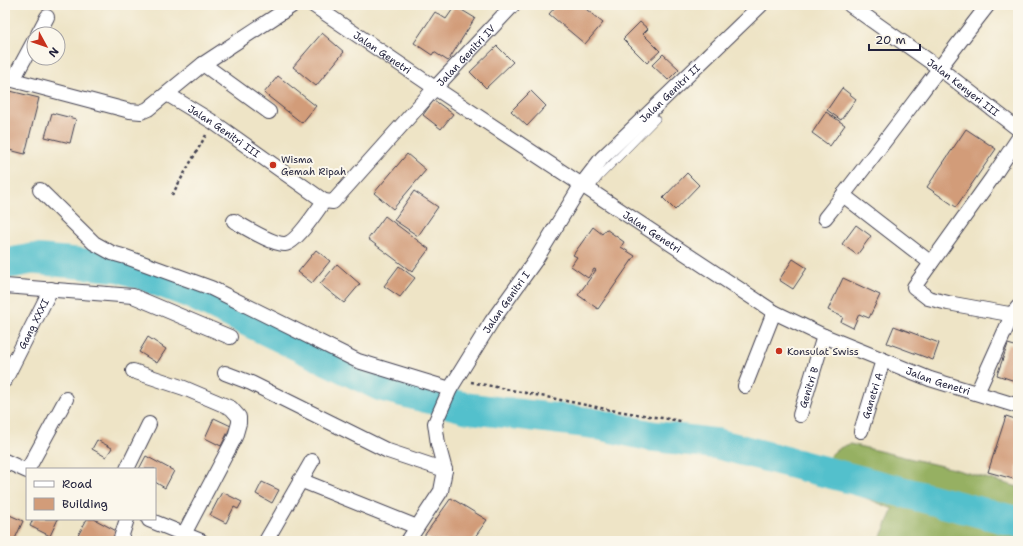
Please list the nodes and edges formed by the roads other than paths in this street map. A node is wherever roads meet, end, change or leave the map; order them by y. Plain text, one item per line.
1 (293, 5) edge
2 (313, 5) edge
3 (514, 5) edge
4 (761, 5) edge
5 (850, 5) edge
6 (988, 5) edge
7 (47, 17) dead end
8 (42, 26) edge
9 (26, 53) edge
10 (203, 64) junction
11 (939, 68) junction
12 (9, 80) edge
13 (435, 88) junction
14 (167, 94) junction
15 (268, 112) dead end
16 (656, 119) dead end
17 (1018, 129) edge
18 (1018, 139) edge
19 (586, 187) junction
20 (40, 190) dead end
21 (843, 195) junction
22 (324, 201) junction
23 (825, 218) dead end
24 (234, 221) dead end
25 (931, 263) junction
26 (5, 286) edge
27 (51, 289) junction
28 (1015, 310) edge
29 (774, 312) junction
30 (824, 336) junction
31 (230, 338) dead end
32 (883, 360) junction
33 (133, 371) dead end
34 (225, 373) dead end
35 (5, 380) edge
36 (745, 386) dead end
37 (451, 387) junction
38 (977, 393) junction
39 (66, 399) dead end
40 (1018, 406) edge
41 (800, 415) dead end
42 (149, 424) dead end
43 (861, 431) dead end
44 (5, 461) edge
45 (312, 461) dead end
46 (29, 468) edge
47 (127, 468) edge
48 (26, 469) edge
49 (445, 470) junction
50 (300, 480) junction
51 (127, 520) edge
52 (149, 520) edge
53 (417, 526) junction
54 (184, 534) junction
55 (120, 541) edge
56 (201, 541) edge
57 (266, 541) edge
58 (408, 541) edge

1 - 10 street
2 - 13 street, Jalan Genetri
3 - 13 street, Jalan Genitri IV
4 - 19 street, Jalan Genitri II
5 - 11 street, Jalan Kenyeri III
6 - 11 street
7 - 8 street
9 - 12 street
10 - 14 street
10 - 15 street
11 - 17 street, Jalan Kenyeri III
11 - 21 street
12 - 14 street
13 - 19 street, Jalan Genetri
13 - 22 street
14 - 22 street, Jalan Genitri III
16 - 19 lane
18 - 25 street
19 - 29 street, Jalan Genetri
19 - 37 street, Jalan Genitri I
20 - 37 street
21 - 23 street
21 - 25 street
22 - 24 street
25 - 28 street
26 - 27 street
27 - 31 street
27 - 35 street, Gang XXXI
28 - 38 street
29 - 30 street, Jalan Genetri
29 - 36 street
30 - 32 street, Jalan Genetri
30 - 41 street, Genitri B
32 - 38 street, Jalan Genetri
32 - 43 street, Ganetri A
33 - 54 street
34 - 49 street
37 - 49 street, Jalan Genitri I
38 - 40 street, Jalan Genetri
39 - 46 street
42 - 47 street
44 - 48 street
45 - 50 street
49 - 53 street
50 - 53 street
50 - 57 street
51 - 55 street
52 - 54 street
53 - 58 street
54 - 56 street

